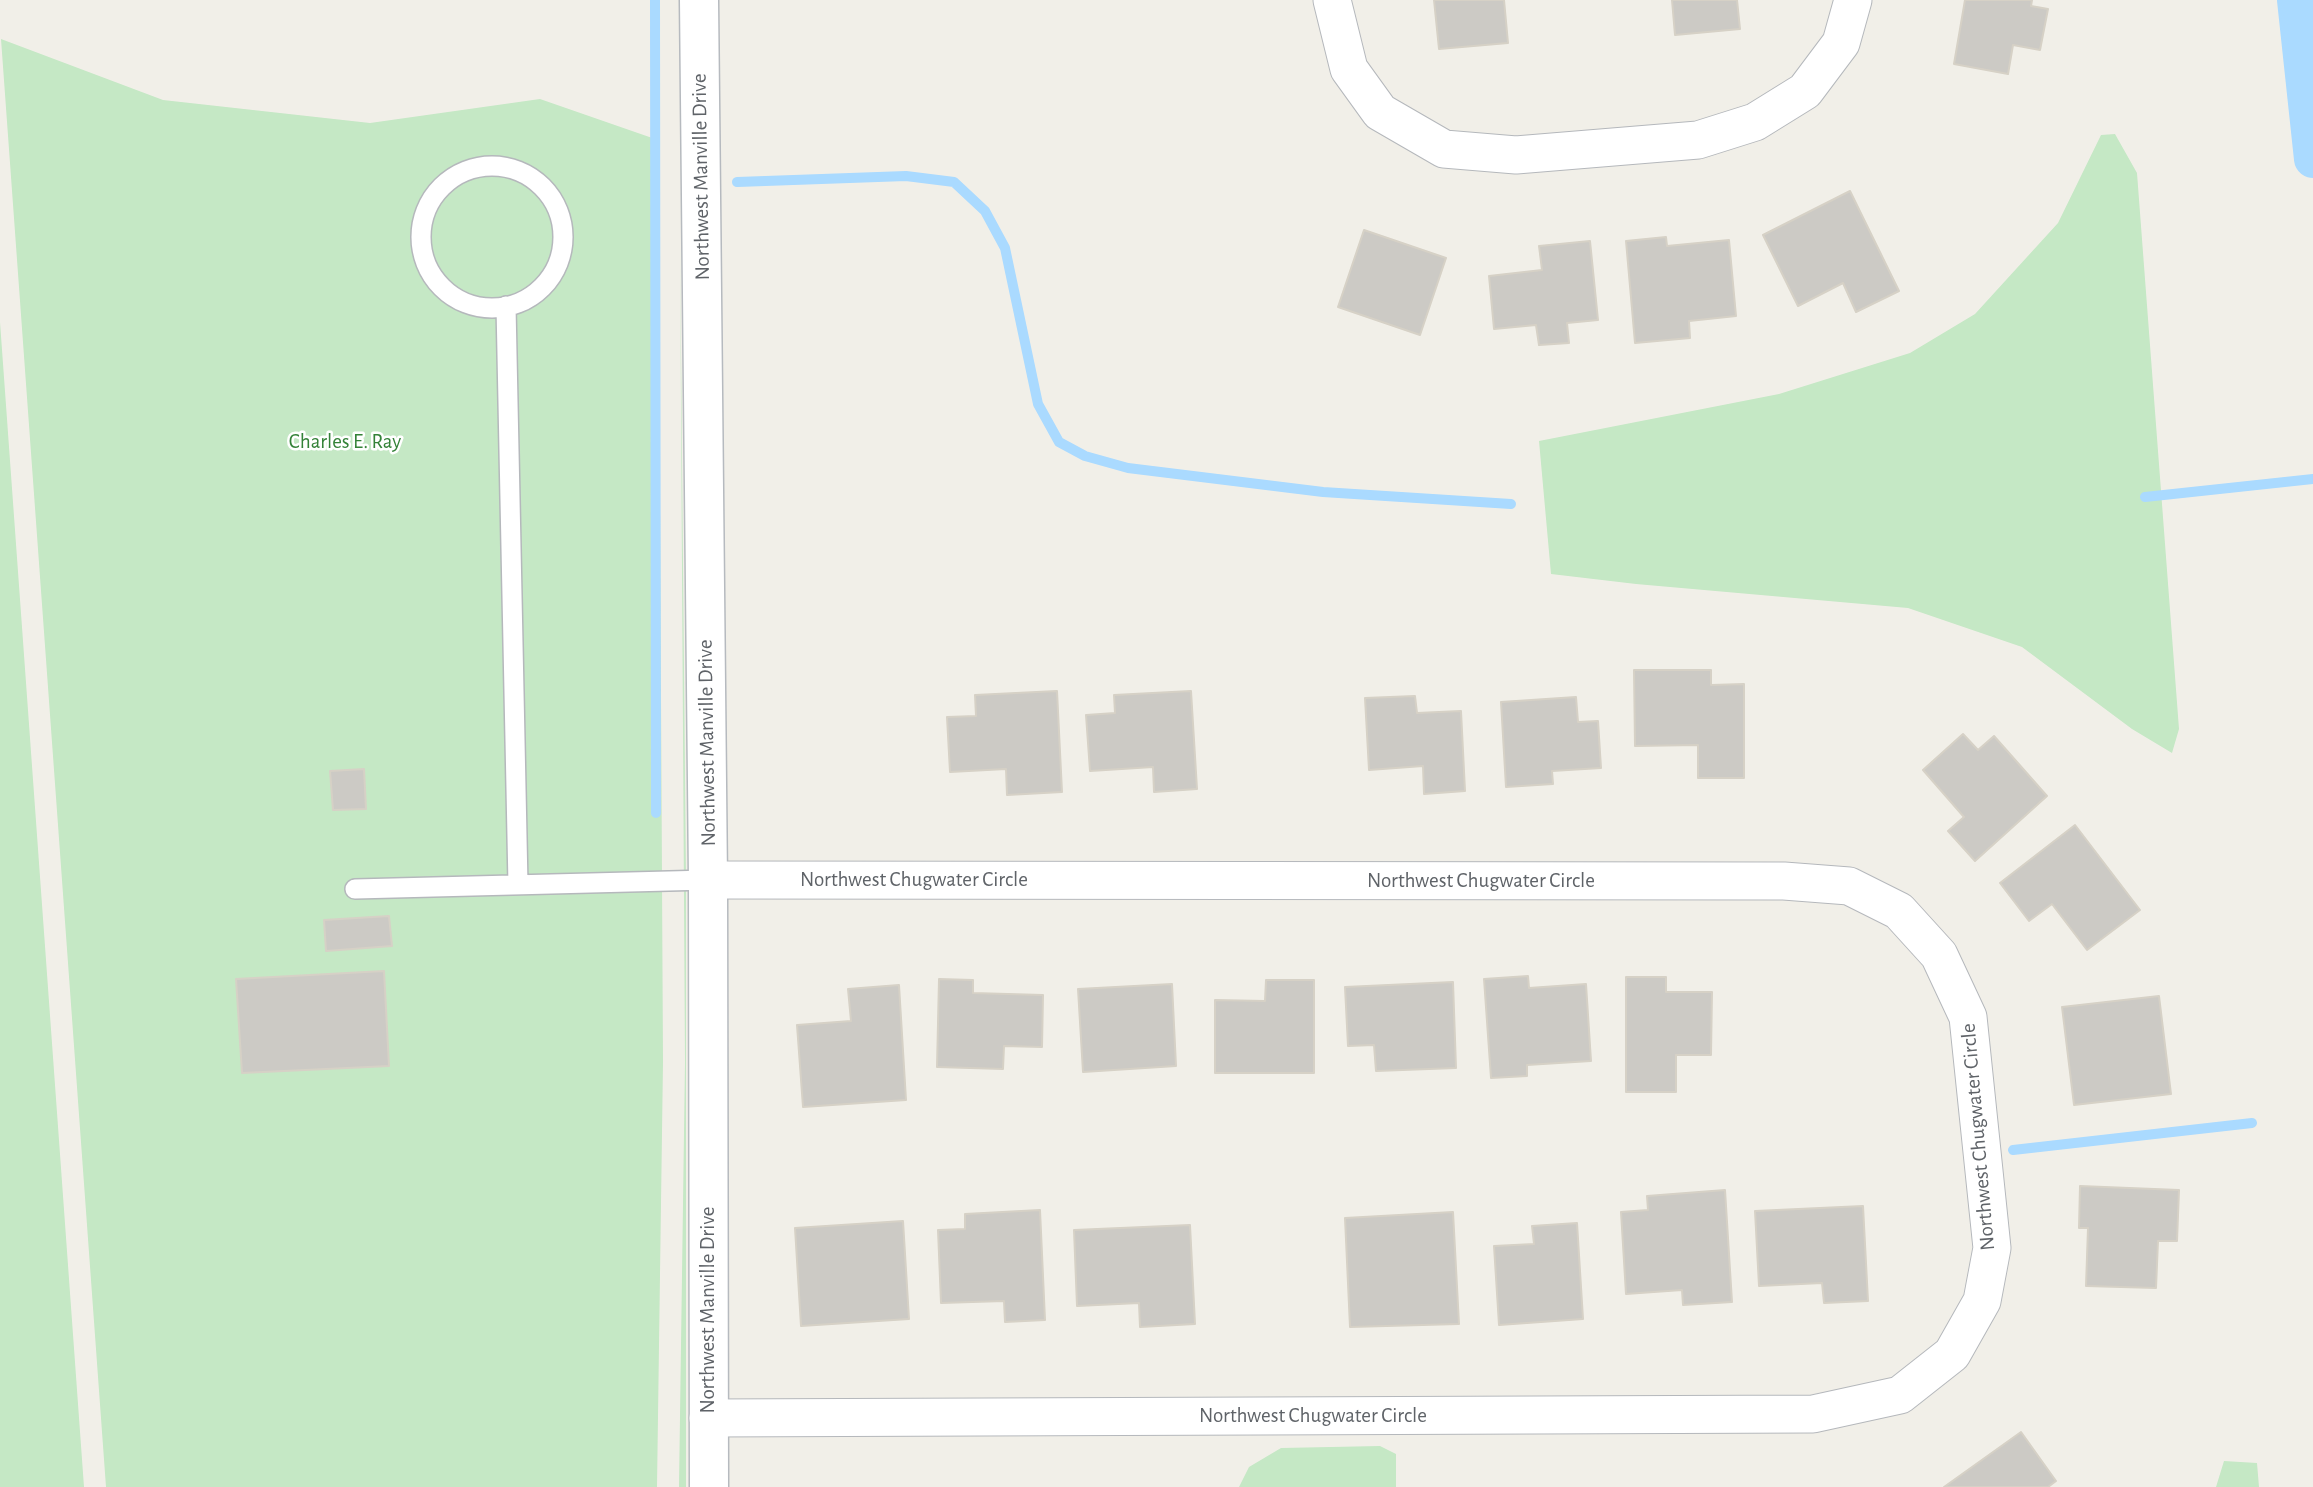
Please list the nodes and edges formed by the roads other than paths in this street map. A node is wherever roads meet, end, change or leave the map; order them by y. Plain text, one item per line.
1 (699, 0) edge
2 (1332, 0) edge
3 (1853, 0) edge
4 (506, 306) junction
5 (708, 880) junction
6 (518, 885) junction
7 (355, 889) dead end
8 (708, 1418) junction
9 (709, 1487) edge

1 - 5 street, Northwest Manville Drive
2 - 3 street
4 - 4 lane
4 - 6 lane
5 - 6 lane
5 - 8 street, Northwest Manville Drive
5 - 8 street, Northwest Chugwater Circle
6 - 7 lane
8 - 9 street, Northwest Manville Drive

